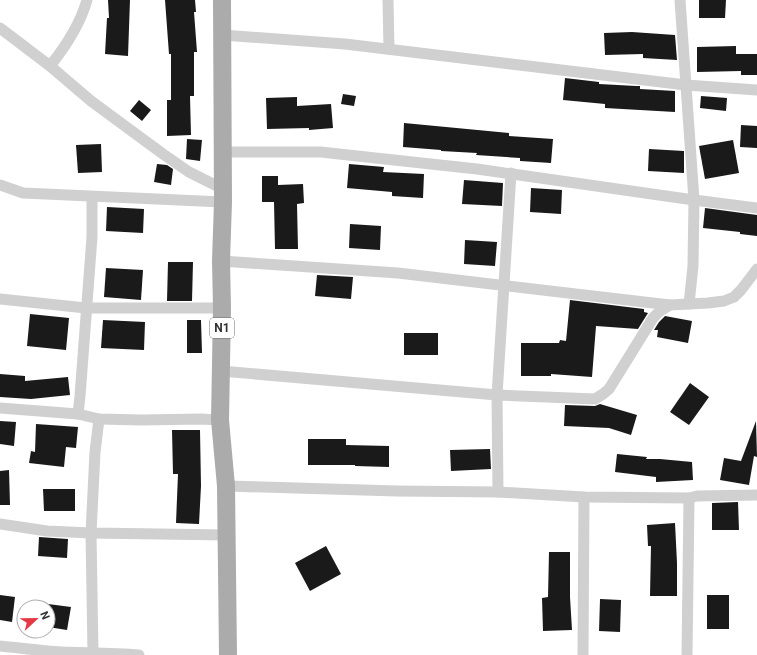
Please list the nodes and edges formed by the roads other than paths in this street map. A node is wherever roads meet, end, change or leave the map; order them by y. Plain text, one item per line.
1 (87, 0) edge
2 (222, 0) edge
3 (388, 0) edge
4 (680, 0) edge
5 (0, 28) edge
6 (222, 35) junction
7 (389, 50) junction
8 (50, 66) junction
9 (686, 85) junction
10 (757, 90) edge
11 (223, 152) junction
12 (511, 173) junction
13 (0, 185) edge
14 (223, 195) junction
15 (92, 197) junction
16 (694, 200) junction
17 (757, 208) edge
18 (221, 261) junction
19 (757, 269) edge
20 (504, 286) junction
21 (0, 299) edge
22 (689, 304) junction
23 (670, 305) junction
24 (86, 308) junction
25 (222, 308) junction
26 (221, 371) junction
27 (498, 395) junction
28 (0, 408) edge
29 (78, 414) junction
30 (99, 419) junction
31 (220, 420) junction
32 (226, 486) junction
33 (498, 492) junction
34 (757, 495) edge
35 (584, 497) junction
36 (689, 498) junction
37 (0, 524) edge
38 (91, 533) junction
39 (227, 535) junction
40 (0, 646) edge
41 (92, 654) junction
42 (139, 655) edge
43 (228, 655) edge
44 (583, 655) edge
45 (687, 655) edge

1 - 8 street
2 - 6 main road, N1
3 - 7 street
4 - 9 street
5 - 8 street
6 - 7 street
6 - 11 main road, N1
7 - 9 street
8 - 14 street
9 - 10 street
9 - 16 street
11 - 12 street
11 - 14 main road, N1
12 - 16 street
12 - 20 street
13 - 15 street
14 - 15 street
14 - 18 main road, N1
15 - 24 street
16 - 17 street
16 - 22 street
18 - 20 street
18 - 25 main road, N1
19 - 22 street
20 - 23 street
20 - 27 street
21 - 24 street
22 - 23 street
23 - 27 street
24 - 25 street
24 - 29 street
25 - 26 main road, N1
26 - 27 street
26 - 31 main road, N1
27 - 33 street
28 - 29 street
29 - 30 street
30 - 31 street
30 - 38 street
31 - 32 main road, N1
32 - 33 street
32 - 39 main road, N1
33 - 35 street
34 - 36 street
35 - 36 street
35 - 44 street
36 - 45 street
37 - 38 street
38 - 39 street
38 - 41 street
39 - 43 main road, N1
40 - 41 street
41 - 42 street

